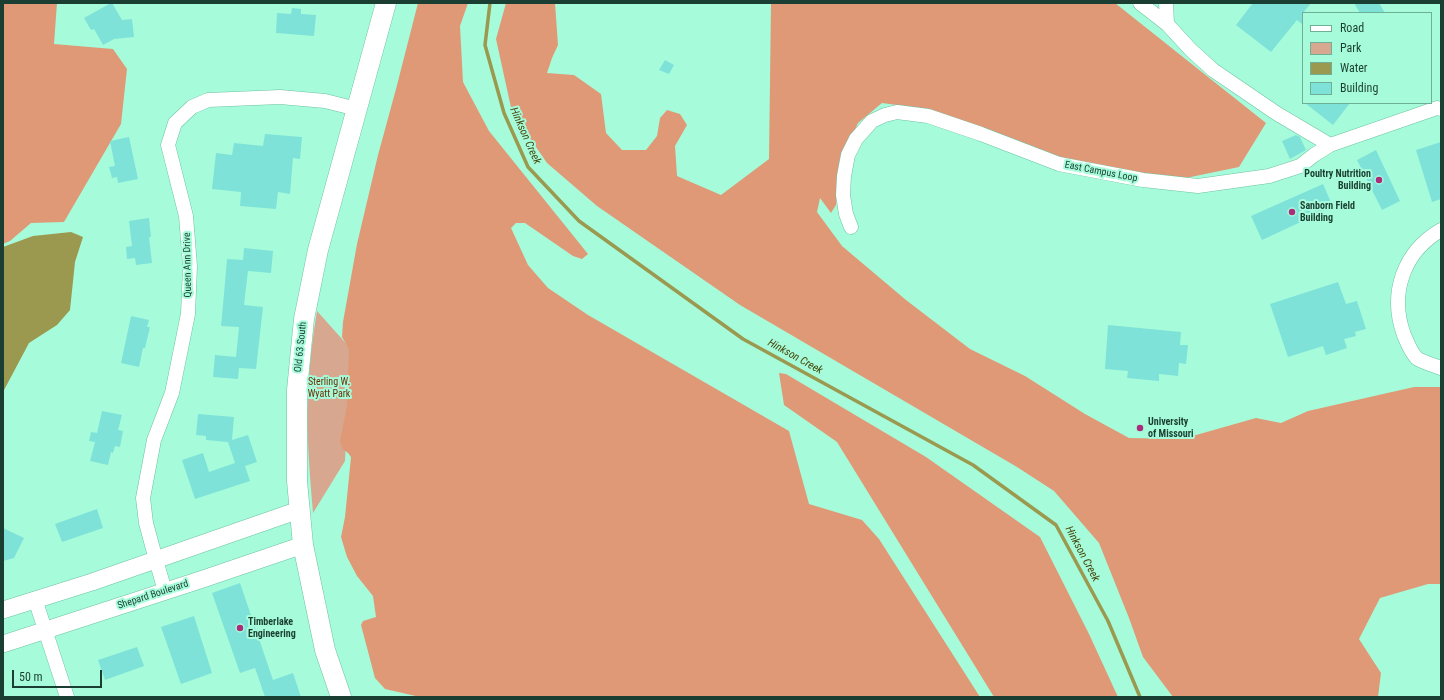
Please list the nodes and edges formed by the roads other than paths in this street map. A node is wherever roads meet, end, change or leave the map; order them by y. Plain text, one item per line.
1 (386, 3) edge
2 (1140, 3) edge
3 (1166, 3) edge
4 (1167, 24) junction
5 (357, 109) junction
6 (1441, 109) edge
7 (1330, 145) junction
8 (851, 226) dead end
9 (1441, 230) edge
10 (1441, 368) edge
11 (299, 510) junction
12 (303, 544) junction
13 (156, 560) junction
14 (165, 591) junction
15 (35, 599) junction
16 (3, 610) edge
17 (45, 631) junction
18 (3, 644) edge
19 (68, 697) edge
20 (341, 697) edge

1 - 5 main road, Old 63 South
2 - 4 street
3 - 4 street
4 - 7 street
5 - 11 main road, Old 63 South
5 - 13 street, Queen Ann Drive
6 - 7 street, East Campus Loop
7 - 8 street, East Campus Loop
9 - 10 street
11 - 12 main road, Old 63 South
11 - 13 street
12 - 14 street, Shepard Boulevard
12 - 20 main road, Old 63 South
13 - 14 street, Queen Ann Drive
13 - 15 street
14 - 17 street, Shepard Boulevard
15 - 16 street
15 - 17 street
17 - 18 street, Shepard Boulevard
17 - 19 street

